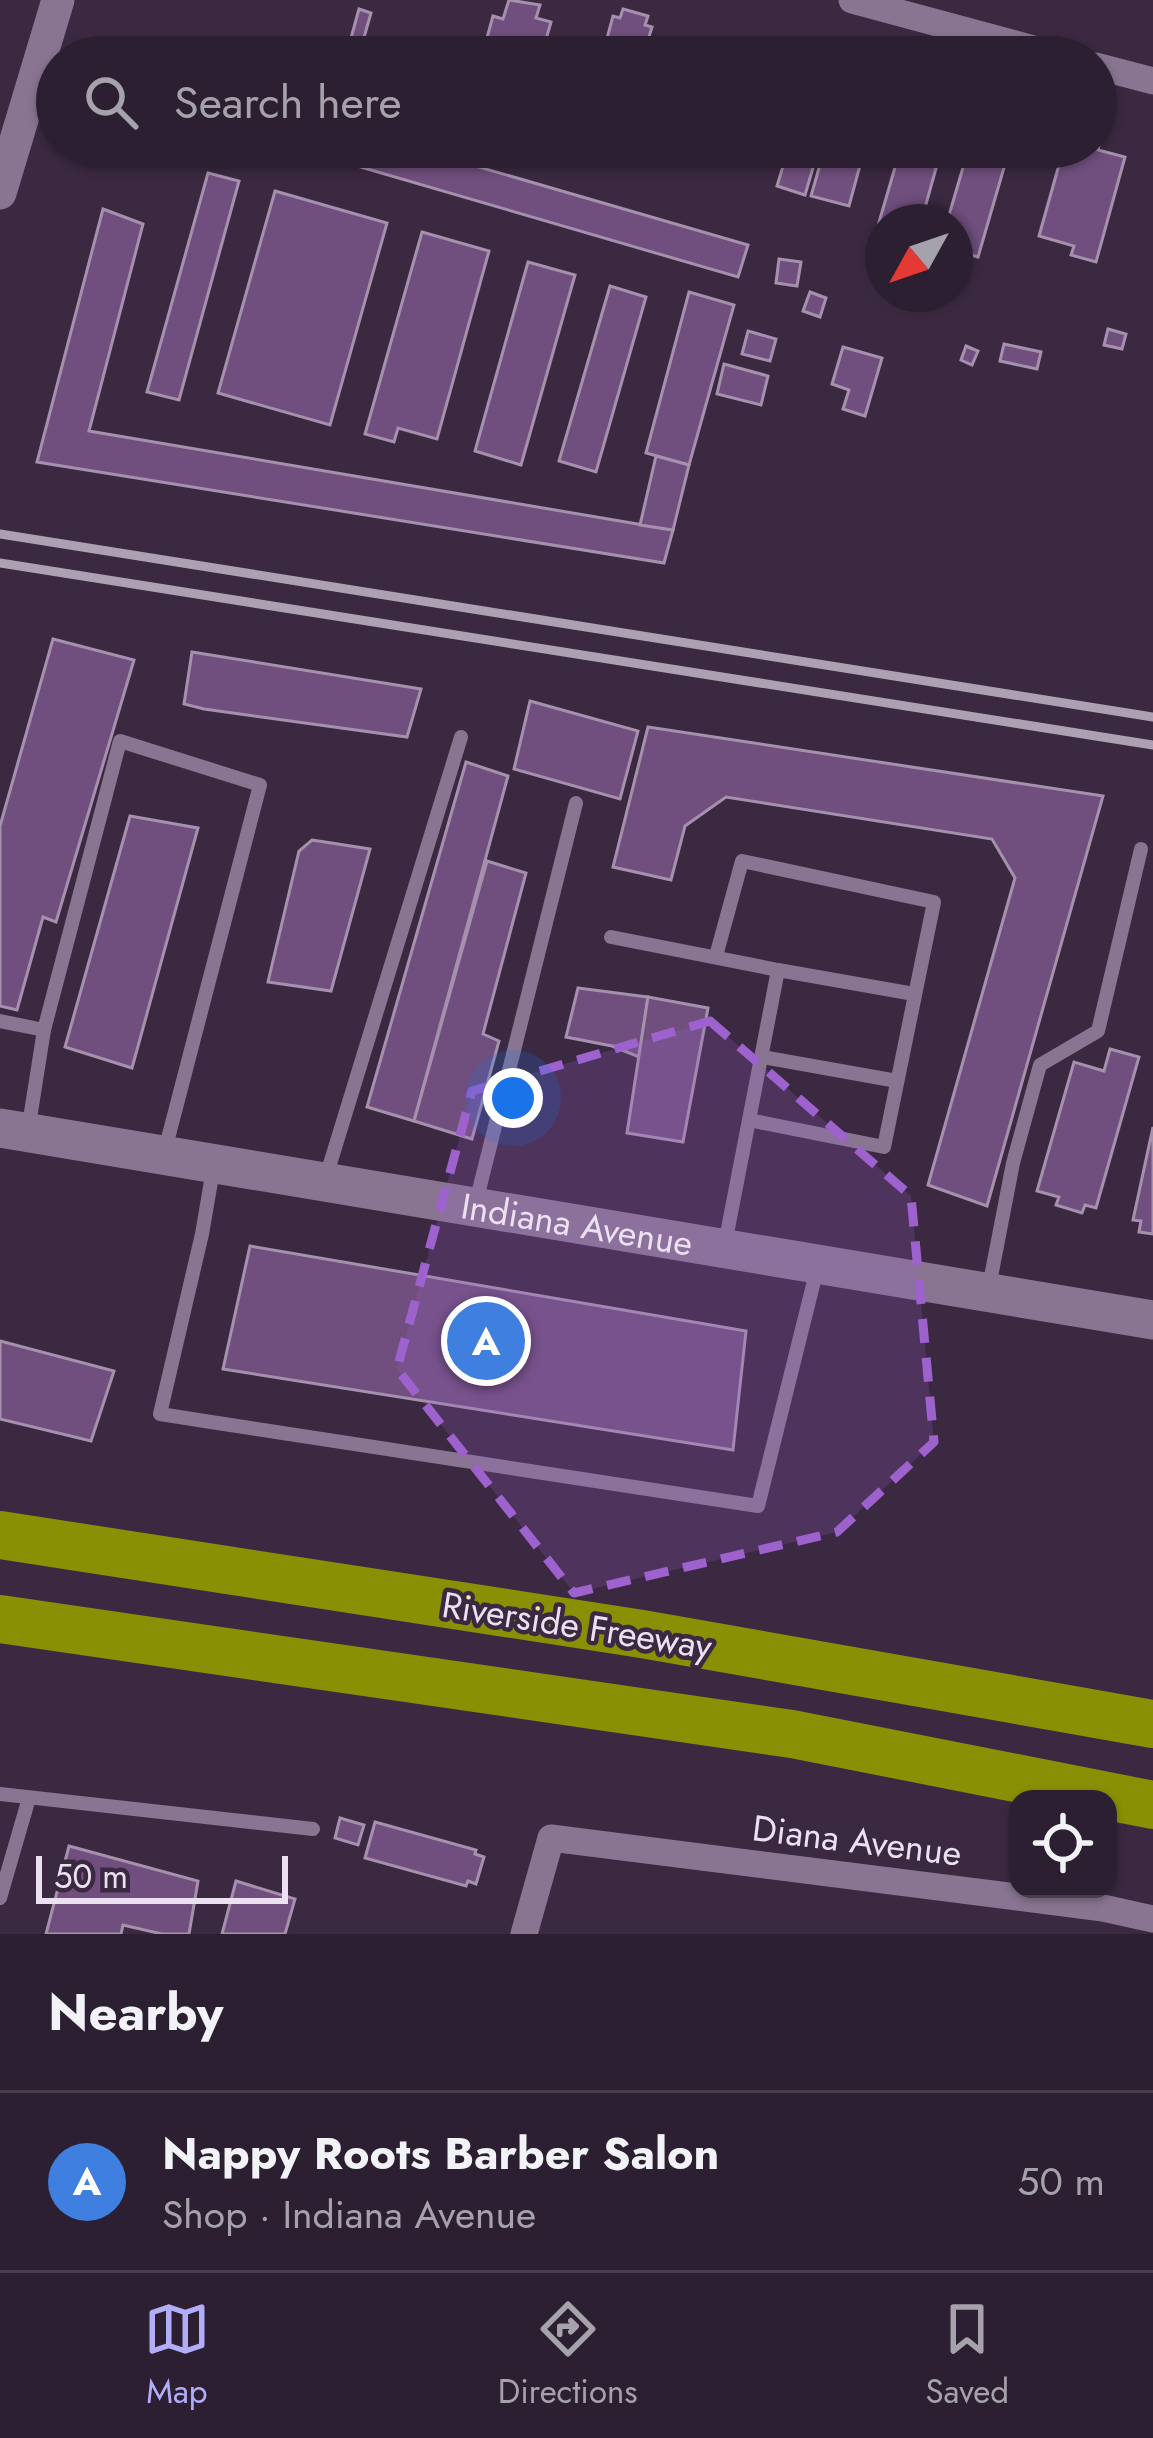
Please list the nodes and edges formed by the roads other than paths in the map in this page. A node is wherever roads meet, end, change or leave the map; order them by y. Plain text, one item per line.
1 (58, 0) edge
2 (852, 0) edge
3 (45, 36) edge
4 (985, 36) edge
5 (36, 62) edge
6 (1117, 72) edge
7 (1153, 81) edge
8 (8, 142) edge
9 (0, 193) edge
10 (461, 737) dead end
11 (576, 803) dead end
12 (1141, 849) dead end
13 (611, 937) dead end
14 (716, 956) junction
15 (778, 970) junction
16 (914, 994) junction
17 (0, 1021) edge
18 (44, 1030) junction
19 (763, 1057) junction
20 (897, 1081) junction
21 (749, 1120) junction
22 (14, 1130) edge
23 (163, 1155) junction
24 (214, 1164) junction
25 (324, 1182) junction
26 (474, 1207) junction
27 (724, 1249) junction
28 (819, 1264) junction
29 (988, 1292) junction
30 (1153, 1320) edge
31 (0, 1535) edge
32 (0, 1618) edge
33 (1153, 1724) edge
34 (0, 1794) edge
35 (28, 1798) junction
36 (1153, 1805) edge
37 (313, 1829) dead end
38 (0, 1898) edge
39 (1153, 1919) edge
40 (1100, 1921) edge
41 (524, 1934) edge

1 - 3 street
2 - 4 street
5 - 8 street
6 - 7 street
8 - 9 street
10 - 25 lane
11 - 26 lane
12 - 29 lane
13 - 14 lane
14 - 15 lane
14 - 16 lane
15 - 16 lane
15 - 19 lane
16 - 20 lane
17 - 18 lane
18 - 22 lane
18 - 23 lane
19 - 20 lane
19 - 21 lane
20 - 21 lane
21 - 27 lane
22 - 23 main road, Indiana Avenue
23 - 24 main road, Indiana Avenue
24 - 25 main road, Indiana Avenue
24 - 28 lane
25 - 26 main road, Indiana Avenue
26 - 27 main road, Indiana Avenue
27 - 28 main road, Indiana Avenue
28 - 29 main road, Indiana Avenue
29 - 30 main road, Indiana Avenue
31 - 33 highway, Riverside Freeway
32 - 36 highway, Riverside Freeway
34 - 35 lane
35 - 37 lane
35 - 38 lane
39 - 40 street, Diana Avenue
40 - 41 street, Diana Avenue

